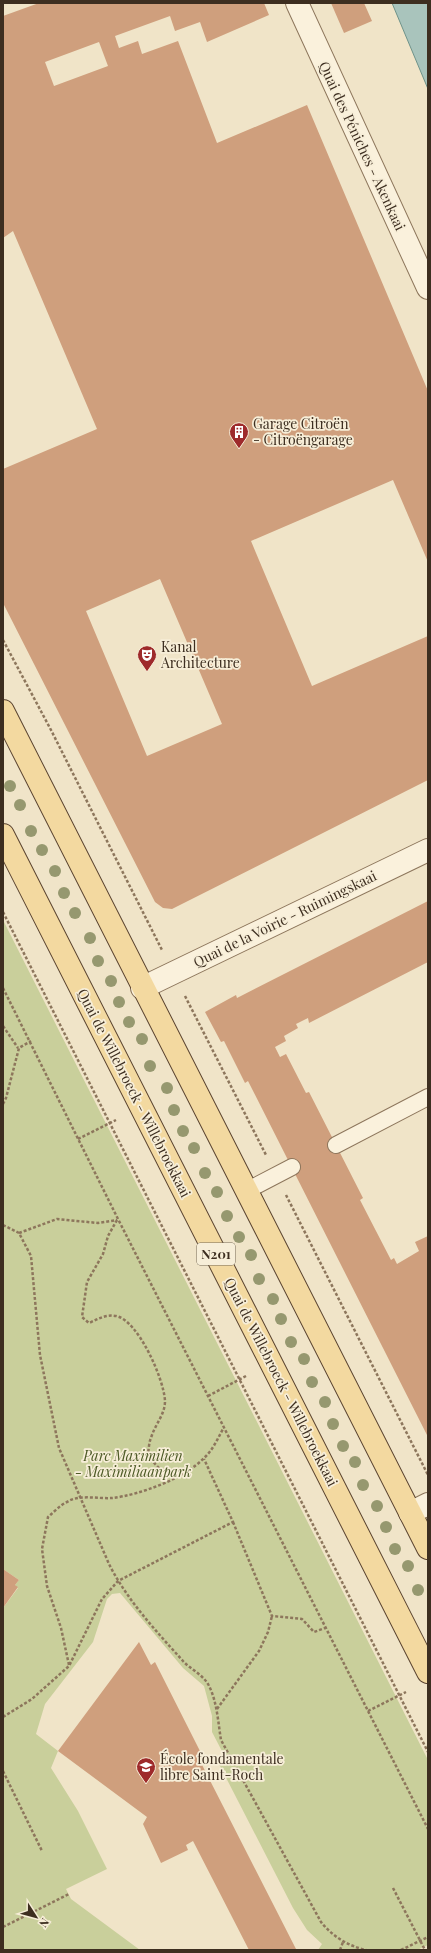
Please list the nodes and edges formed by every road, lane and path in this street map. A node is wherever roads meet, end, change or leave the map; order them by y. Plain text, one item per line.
1 (297, 3) edge
2 (428, 288) edge
3 (3, 640) edge
4 (3, 711) edge
5 (3, 835) edge
6 (428, 850) edge
7 (3, 912) edge
8 (173, 972) junction
9 (3, 988) edge
10 (142, 988) junction
11 (3, 1026) edge
12 (30, 1041) junction
13 (18, 1048) junction
14 (428, 1097) edge
15 (3, 1104) edge
16 (116, 1120) dead end
17 (110, 1123) junction
18 (78, 1139) junction
19 (336, 1145) dead end
20 (292, 1168) dead end
21 (276, 1176) junction
22 (246, 1191) junction
23 (118, 1220) junction
24 (3, 1225) edge
25 (19, 1233) junction
26 (246, 1376) dead end
27 (240, 1380) junction
28 (208, 1396) junction
29 (224, 1427) junction
30 (204, 1459) junction
31 (428, 1475) edge
32 (178, 1477) junction
33 (81, 1498) junction
34 (419, 1508) edge
35 (233, 1522) junction
36 (428, 1548) edge
37 (118, 1581) junction
38 (272, 1616) junction
39 (325, 1628) junction
40 (69, 1666) junction
41 (428, 1672) edge
42 (406, 1692) dead end
43 (399, 1696) junction
44 (216, 1709) junction
45 (368, 1711) junction
46 (3, 1717) edge
47 (428, 1752) edge
48 (3, 1771) edge
49 (428, 1829) edge
50 (42, 1851) dead end
51 (392, 1888) dead end
52 (69, 1894) dead end
53 (3, 1927) edge
54 (428, 1937) edge
55 (343, 1942) junction
56 (421, 1942) junction
57 (340, 1950) edge
58 (366, 1950) edge
59 (401, 1950) edge
60 (425, 1950) edge

1 - 2 street, Quai des Péniches - Akenkaai
3 - 8 path
4 - 10 main road
5 - 41 main road, Quai de Willebroeck - Willebroekkaai / N201
6 - 8 street, Quai de la Voirie - Ruimingskaai
7 - 17 path
8 - 10 street, Quai de la Voirie - Ruimingskaai
8 - 21 path
9 - 12 path
10 - 22 main road
11 - 13 path
12 - 13 path
12 - 18 path
13 - 15 path
14 - 19 lane
16 - 17 path
17 - 18 path
17 - 27 path
18 - 23 path
20 - 21 lane
21 - 22 lane
21 - 31 path
22 - 34 main road
23 - 25 path
23 - 28 path
23 - 32 path
24 - 25 path
25 - 33 path
26 - 27 path
27 - 28 path
27 - 43 path
28 - 29 path
29 - 30 path
29 - 39 path
30 - 32 path
30 - 35 path
32 - 33 path
33 - 37 path
33 - 40 path
34 - 36 main road
35 - 37 path
35 - 38 path
37 - 40 path
37 - 44 path
38 - 39 path
38 - 44 path
39 - 45 path
40 - 46 path
42 - 43 path
43 - 45 path
43 - 47 path
44 - 55 path
45 - 49 path
48 - 50 path
51 - 56 path
52 - 53 path
54 - 56 path
55 - 57 path
55 - 58 path
56 - 59 path
56 - 60 path

